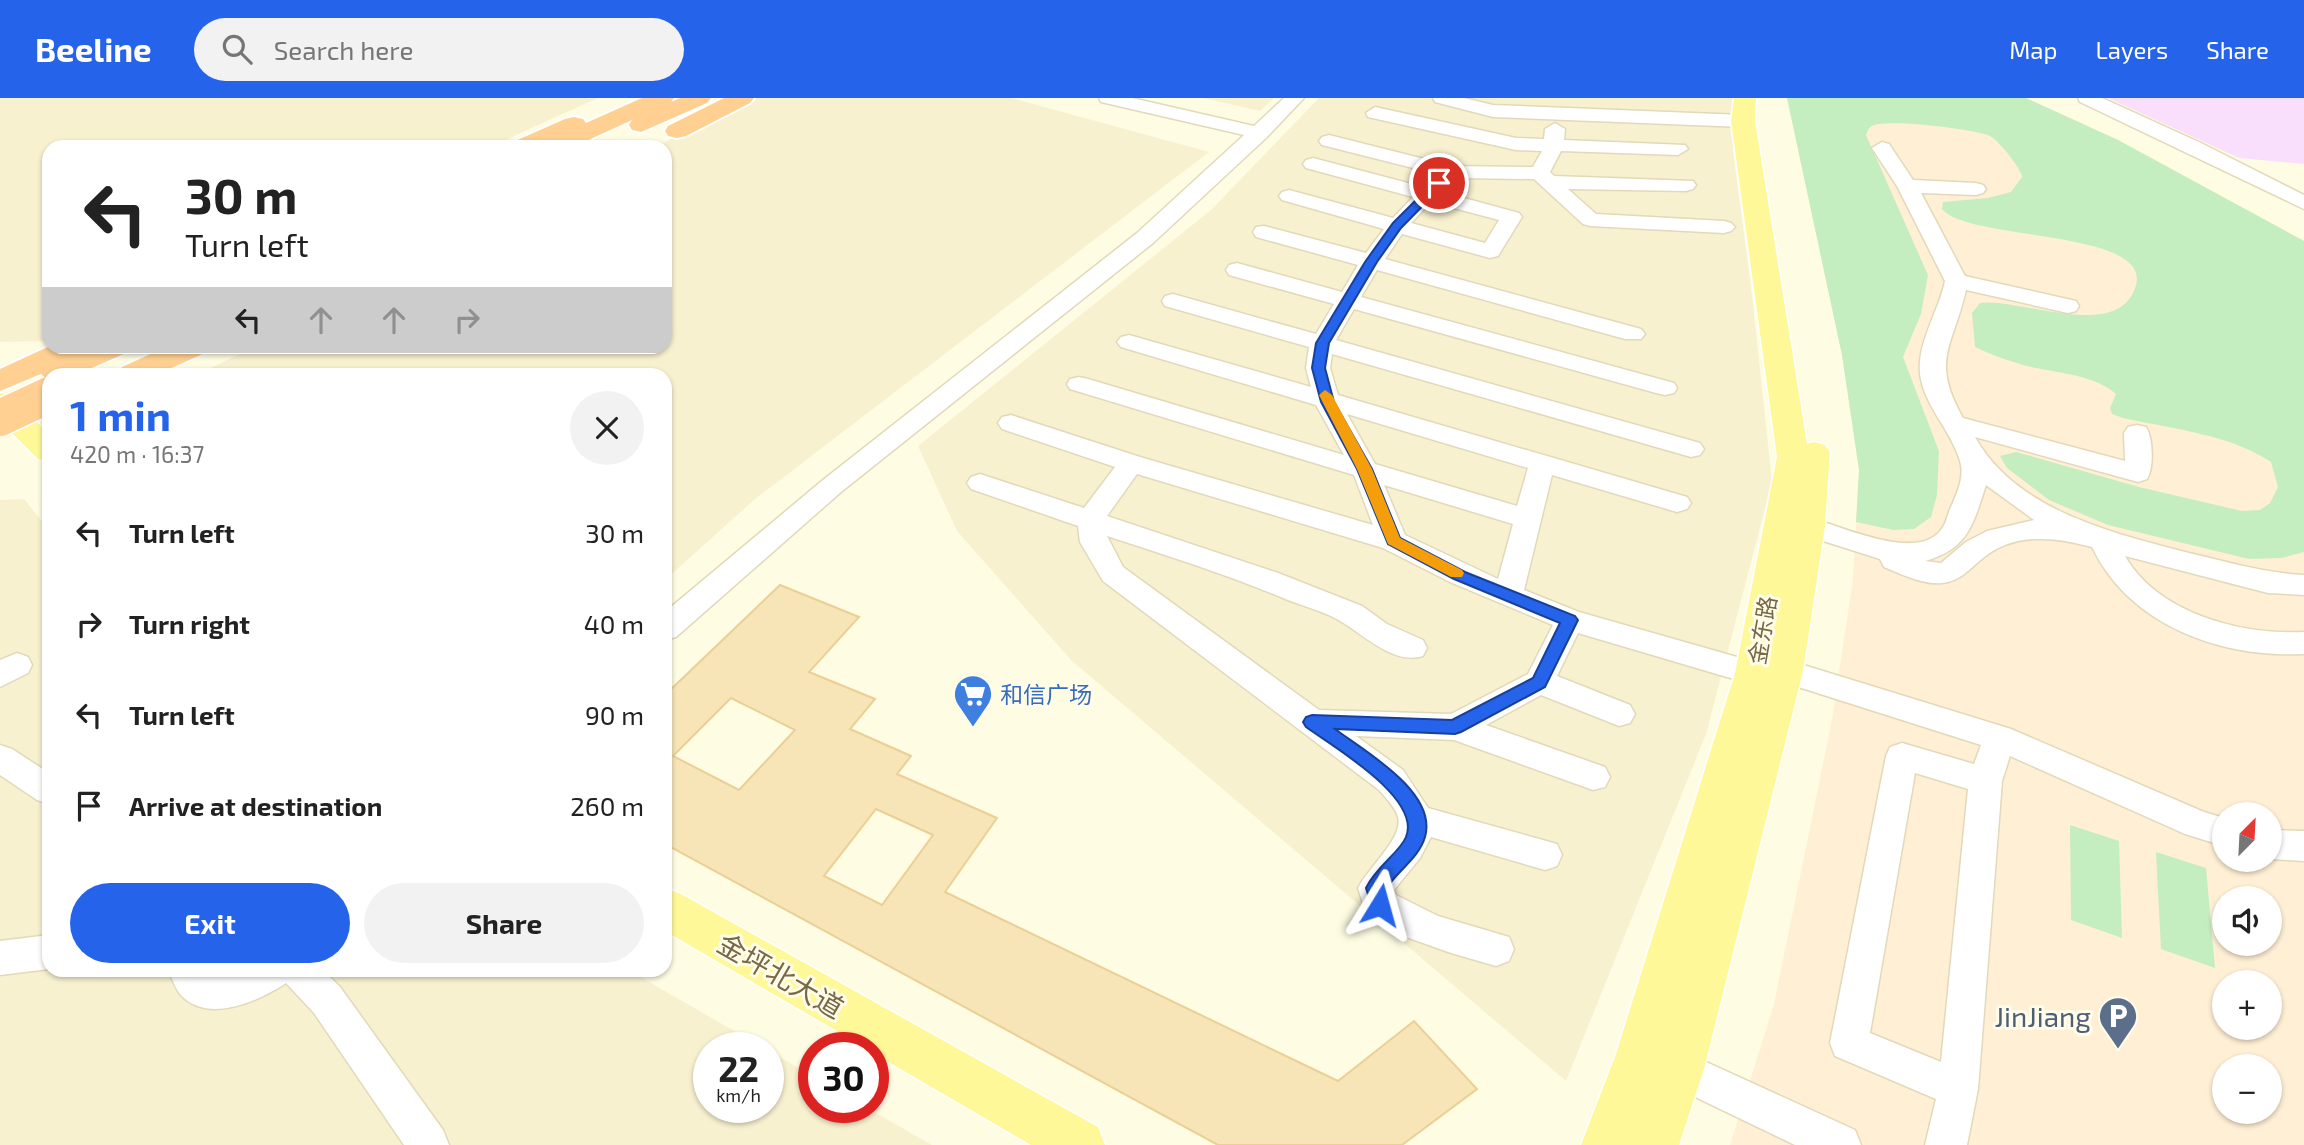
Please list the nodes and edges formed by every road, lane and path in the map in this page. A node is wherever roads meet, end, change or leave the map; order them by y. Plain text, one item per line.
1 (630, 98) edge
2 (641, 98) edge
3 (662, 98) edge
4 (698, 98) edge
5 (718, 98) edge
6 (742, 98) edge
7 (1108, 98) edge
8 (1295, 98) edge
9 (1442, 98) edge
10 (2087, 98) edge
11 (1555, 106) edge
12 (1749, 106) edge
13 (1375, 113) dead end
14 (1260, 133) junction
15 (537, 140) edge
16 (553, 140) edge
17 (568, 140) edge
18 (606, 140) edge
19 (641, 140) edge
20 (643, 140) edge
21 (1329, 141) dead end
22 (1553, 147) junction
23 (1882, 148) dead end
24 (1678, 149) dead end
25 (1313, 164) dead end
26 (1452, 172) junction
27 (1543, 178) junction
28 (2291, 178) dead end
29 (2266, 182) junction
30 (1686, 185) dead end
31 (1908, 186) junction
32 (1976, 189) dead end
33 (1426, 195) junction
34 (1289, 196) dead end
35 (2304, 203) edge
36 (1397, 226) junction
37 (1724, 227) dead end
38 (1264, 232) dead end
39 (1371, 262) junction
40 (1237, 270) dead end
41 (1956, 281) junction
42 (1174, 301) dead end
43 (1349, 302) junction
44 (2068, 306) dead end
45 (1461, 333) junction
46 (1633, 334) dead end
47 (1129, 342) dead end
48 (1322, 343) junction
49 (59, 354) edge
50 (98, 354) edge
51 (138, 354) edge
52 (177, 354) edge
53 (68, 368) edge
54 (107, 368) edge
55 (146, 368) edge
56 (1437, 377) junction
57 (0, 381) edge
58 (1079, 384) dead end
59 (42, 385) edge
60 (1665, 388) dead end
61 (42, 399) edge
62 (1327, 402) junction
63 (12, 416) edge
64 (1011, 423) dead end
65 (1956, 424) junction
66 (2137, 433) dead end
67 (42, 445) edge
68 (1691, 450) dead end
69 (1975, 462) junction
70 (1131, 463) junction
71 (1542, 464) junction
72 (1364, 469) junction
73 (980, 483) dead end
74 (1677, 503) dead end
75 (1091, 518) junction
76 (1530, 519) junction
77 (1808, 526) junction
78 (2103, 540) junction
79 (1393, 541) junction
80 (1852, 542) junction
81 (2302, 588) edge
82 (1508, 595) junction
83 (1570, 620) junction
84 (672, 623) edge
85 (2304, 643) edge
86 (1412, 648) dead end
87 (1769, 672) junction
88 (1539, 682) junction
89 (1619, 714) dead end
90 (1312, 722) junction
91 (1455, 727) junction
92 (2000, 738) junction
93 (0, 758) edge
94 (1593, 777) dead end
95 (1984, 782) junction
96 (42, 785) edge
97 (1418, 819) junction
98 (2212, 828) edge
99 (2282, 845) edge
100 (2304, 846) edge
101 (1545, 855) dead end
102 (672, 912) edge
103 (1496, 949) dead end
104 (42, 953) edge
105 (0, 958) edge
106 (190, 977) edge
107 (264, 977) edge
108 (305, 977) edge
109 (1680, 1069) junction
110 (1958, 1089) junction
111 (428, 1145) edge
112 (1080, 1145) edge
113 (1606, 1145) edge
114 (1654, 1145) edge
115 (1840, 1145) edge
116 (1946, 1145) edge

1 - 15 highway
2 - 16 highway
3 - 17 highway
4 - 18 highway
5 - 19 highway
6 - 20 highway
7 - 14 street
8 - 14 street
9 - 11 street
10 - 29 street
11 - 12 street
11 - 22 street
12 - 77 main road, 金东路
12 - 87 main road, 金东路
13 - 22 street
14 - 84 street
21 - 26 street
22 - 24 street
22 - 27 street
23 - 31 street
25 - 33 street
26 - 27 street
26 - 33 street
27 - 30 street
27 - 37 street
28 - 29 street
29 - 35 street
31 - 32 street
31 - 41 street
33 - 36 street
33 - 36 street
34 - 36 street
36 - 39 street
38 - 39 street
39 - 43 street
39 - 46 street
40 - 43 street
41 - 44 street
41 - 65 street
42 - 48 street
43 - 45 street
43 - 48 street
45 - 56 street
45 - 60 street
47 - 62 street
48 - 56 street
48 - 62 street
49 - 57 highway
50 - 53 highway
51 - 54 highway
52 - 55 highway
56 - 68 street
58 - 72 street
59 - 63 highway
61 - 63 highway, bridge
62 - 71 street
62 - 72 street
63 - 67 main road
64 - 70 street
65 - 66 street
65 - 69 street
69 - 78 street
69 - 80 street
70 - 75 street
70 - 79 street
71 - 74 street
71 - 76 street
72 - 76 street
72 - 79 street
73 - 75 street
75 - 86 street
75 - 90 street
76 - 82 street
77 - 80 street
77 - 87 main road, 金东路
78 - 80 street
78 - 81 street
78 - 85 street
79 - 82 street
82 - 83 street
83 - 87 street
83 - 88 street
87 - 92 street
87 - 109 main road, 金东路
87 - 113 main road, 金东路
88 - 89 street
88 - 91 street
90 - 91 street
90 - 97 street
91 - 94 street
92 - 95 street
92 - 98 street
93 - 96 street
95 - 110 street
95 - 110 street
97 - 101 street
97 - 103 street
99 - 100 street
102 - 112 main road, 金坪北大道
104 - 105 street
106 - 107 street
108 - 111 street
109 - 114 main road, 金东路
109 - 115 street
110 - 116 street

